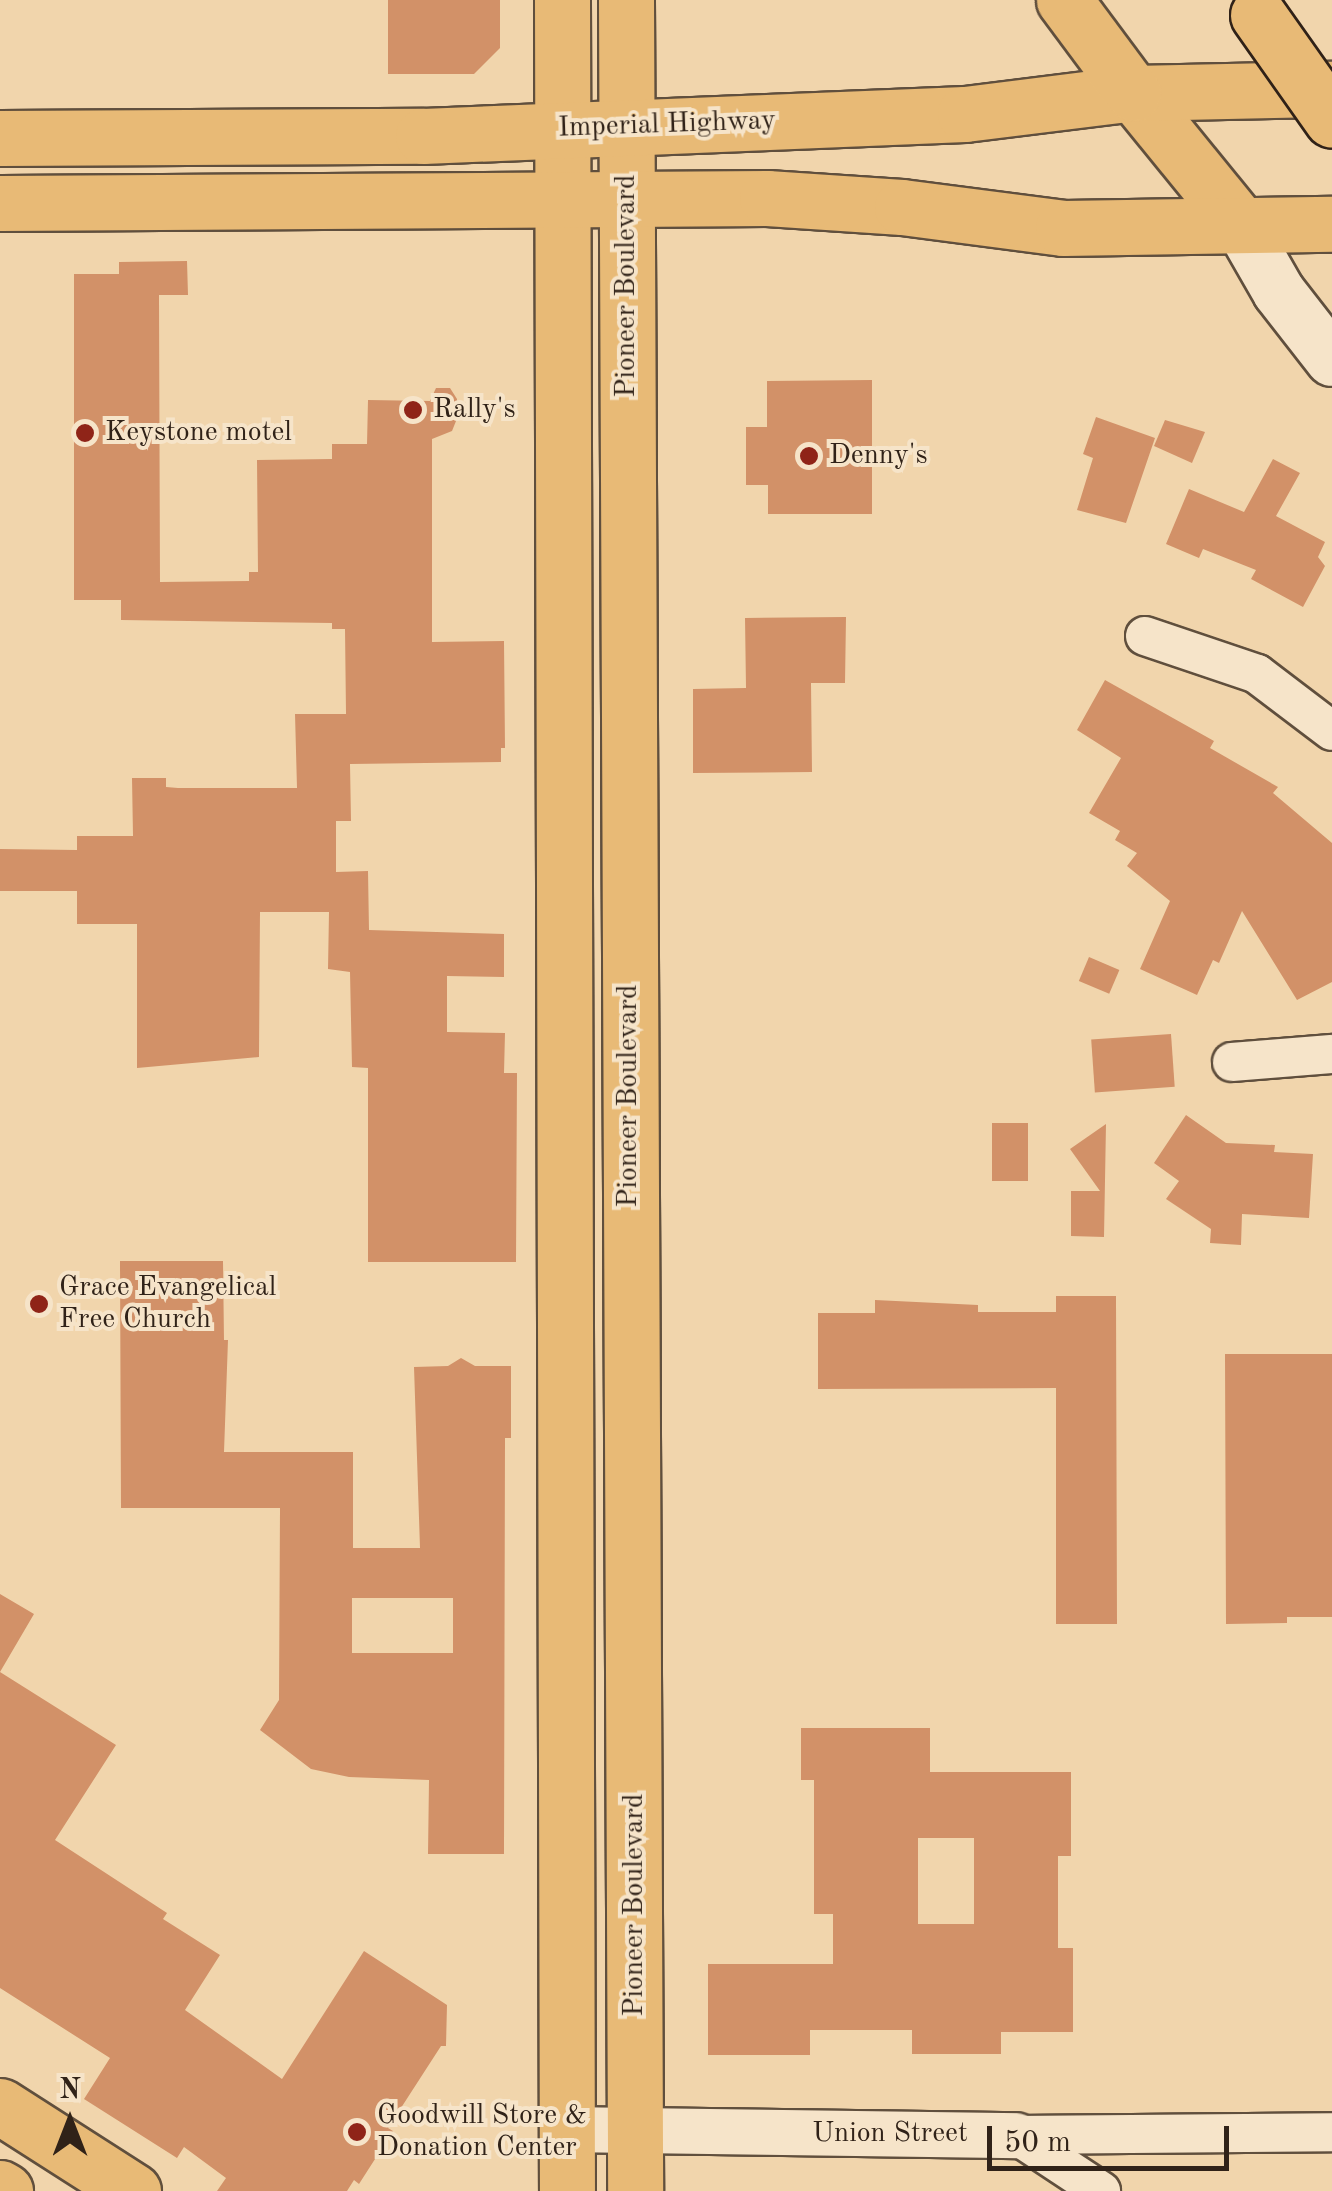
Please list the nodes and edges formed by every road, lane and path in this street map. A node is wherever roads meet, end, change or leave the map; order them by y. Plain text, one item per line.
1 (562, 0) edge
2 (626, 0) edge
3 (1064, 0) edge
4 (1254, 7) edge
5 (1332, 90) edge
6 (1133, 92) junction
7 (1332, 120) edge
8 (626, 126) junction
9 (560, 128) junction
10 (0, 138) edge
11 (561, 200) junction
12 (626, 200) junction
13 (0, 203) edge
14 (1240, 224) junction
15 (1332, 224) edge
16 (1332, 360) edge
17 (1144, 636) dead end
18 (1332, 731) edge
19 (1332, 1054) edge
20 (1232, 1062) dead end
21 (0, 2106) edge
22 (568, 2129) junction
23 (1332, 2132) edge
24 (636, 2133) junction
25 (1016, 2135) junction
26 (132, 2191) edge
27 (566, 2191) edge
28 (635, 2191) edge
29 (1102, 2191) edge

1 - 9 main road
2 - 8 main road, Pioneer Boulevard
3 - 6 main road
4 - 7 main road, bridge
5 - 6 main road, Imperial Highway
6 - 8 main road, Imperial Highway
6 - 14 main road
8 - 9 main road, Imperial Highway
8 - 12 main road, Pioneer Boulevard
9 - 10 main road, Imperial Highway
9 - 11 main road
11 - 12 main road
11 - 13 main road
11 - 22 main road
12 - 14 main road
12 - 24 main road, Pioneer Boulevard
14 - 15 main road
14 - 16 main road
17 - 18 street
19 - 20 street
21 - 26 main road
22 - 24 street, Union Street
22 - 27 main road
23 - 25 street, Union Street
24 - 25 street, Union Street
24 - 28 main road, Pioneer Boulevard
25 - 29 street

